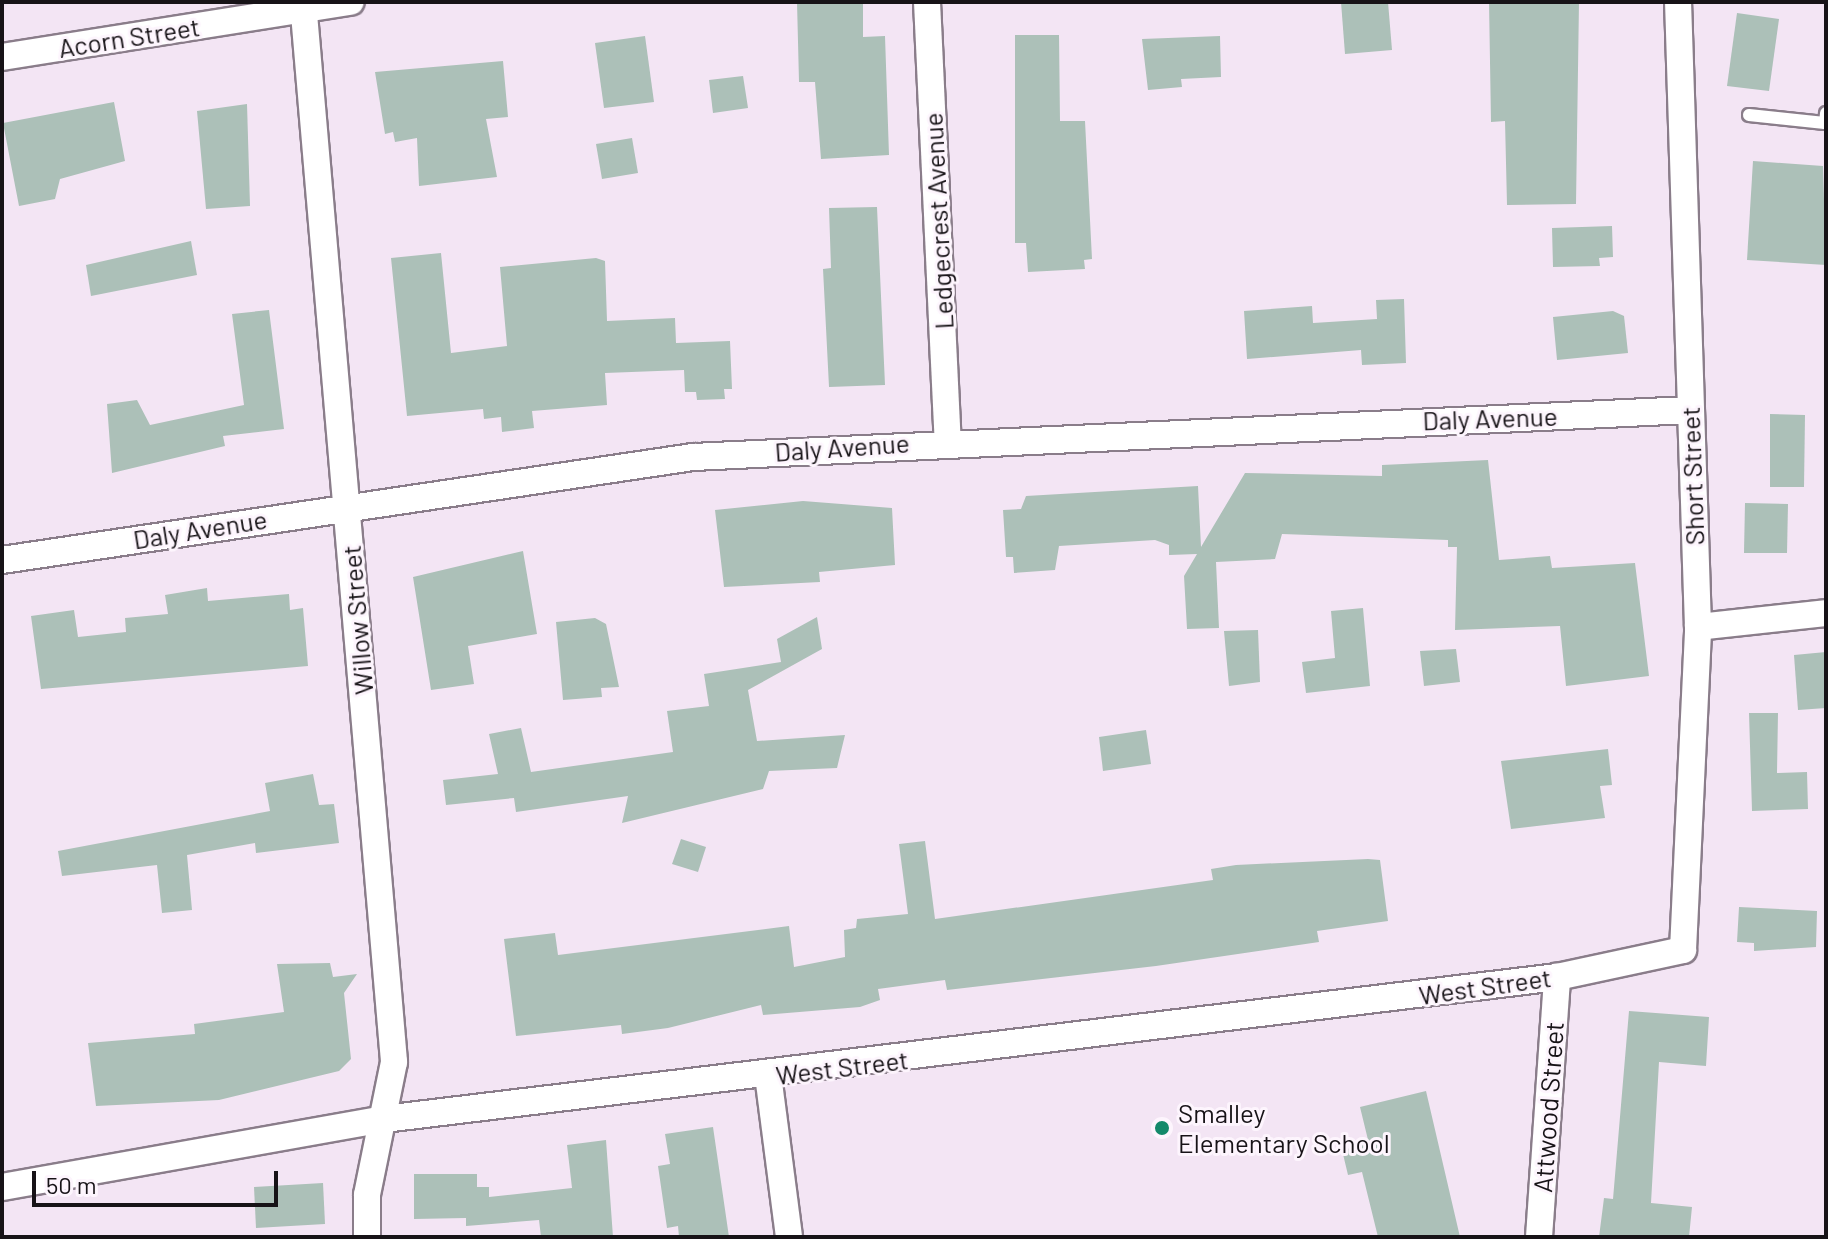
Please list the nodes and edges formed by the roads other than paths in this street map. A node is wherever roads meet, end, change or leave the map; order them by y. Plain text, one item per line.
1 (351, 2) edge
2 (927, 2) edge
3 (1678, 2) edge
4 (304, 6) edge
5 (2, 57) edge
6 (1826, 113) edge
7 (1749, 115) dead end
8 (1690, 410) junction
9 (948, 440) junction
10 (348, 506) junction
11 (2, 560) edge
12 (1826, 613) edge
13 (1698, 627) junction
14 (1683, 950) joint
15 (1557, 977) junction
16 (768, 1075) junction
17 (384, 1119) junction
18 (2, 1187) edge
19 (367, 1237) edge
20 (789, 1237) edge
21 (1539, 1237) edge

1 - 4 street, Acorn Street
2 - 9 street, Ledgecrest Avenue
3 - 8 street, Short Street
4 - 5 street, Acorn Street
4 - 10 street, Willow Street
6 - 7 lane
8 - 9 street, Daly Avenue
8 - 13 street, Short Street
9 - 10 street, Daly Avenue
10 - 11 street, Daly Avenue
10 - 17 street, Willow Street
12 - 13 street
13 - 14 street, Short Street
14 - 15 street, West Street
15 - 16 street, West Street
15 - 21 street, Attwood Street
16 - 17 street, West Street
16 - 20 street
17 - 18 street, West Street
17 - 19 street, Willow Street

